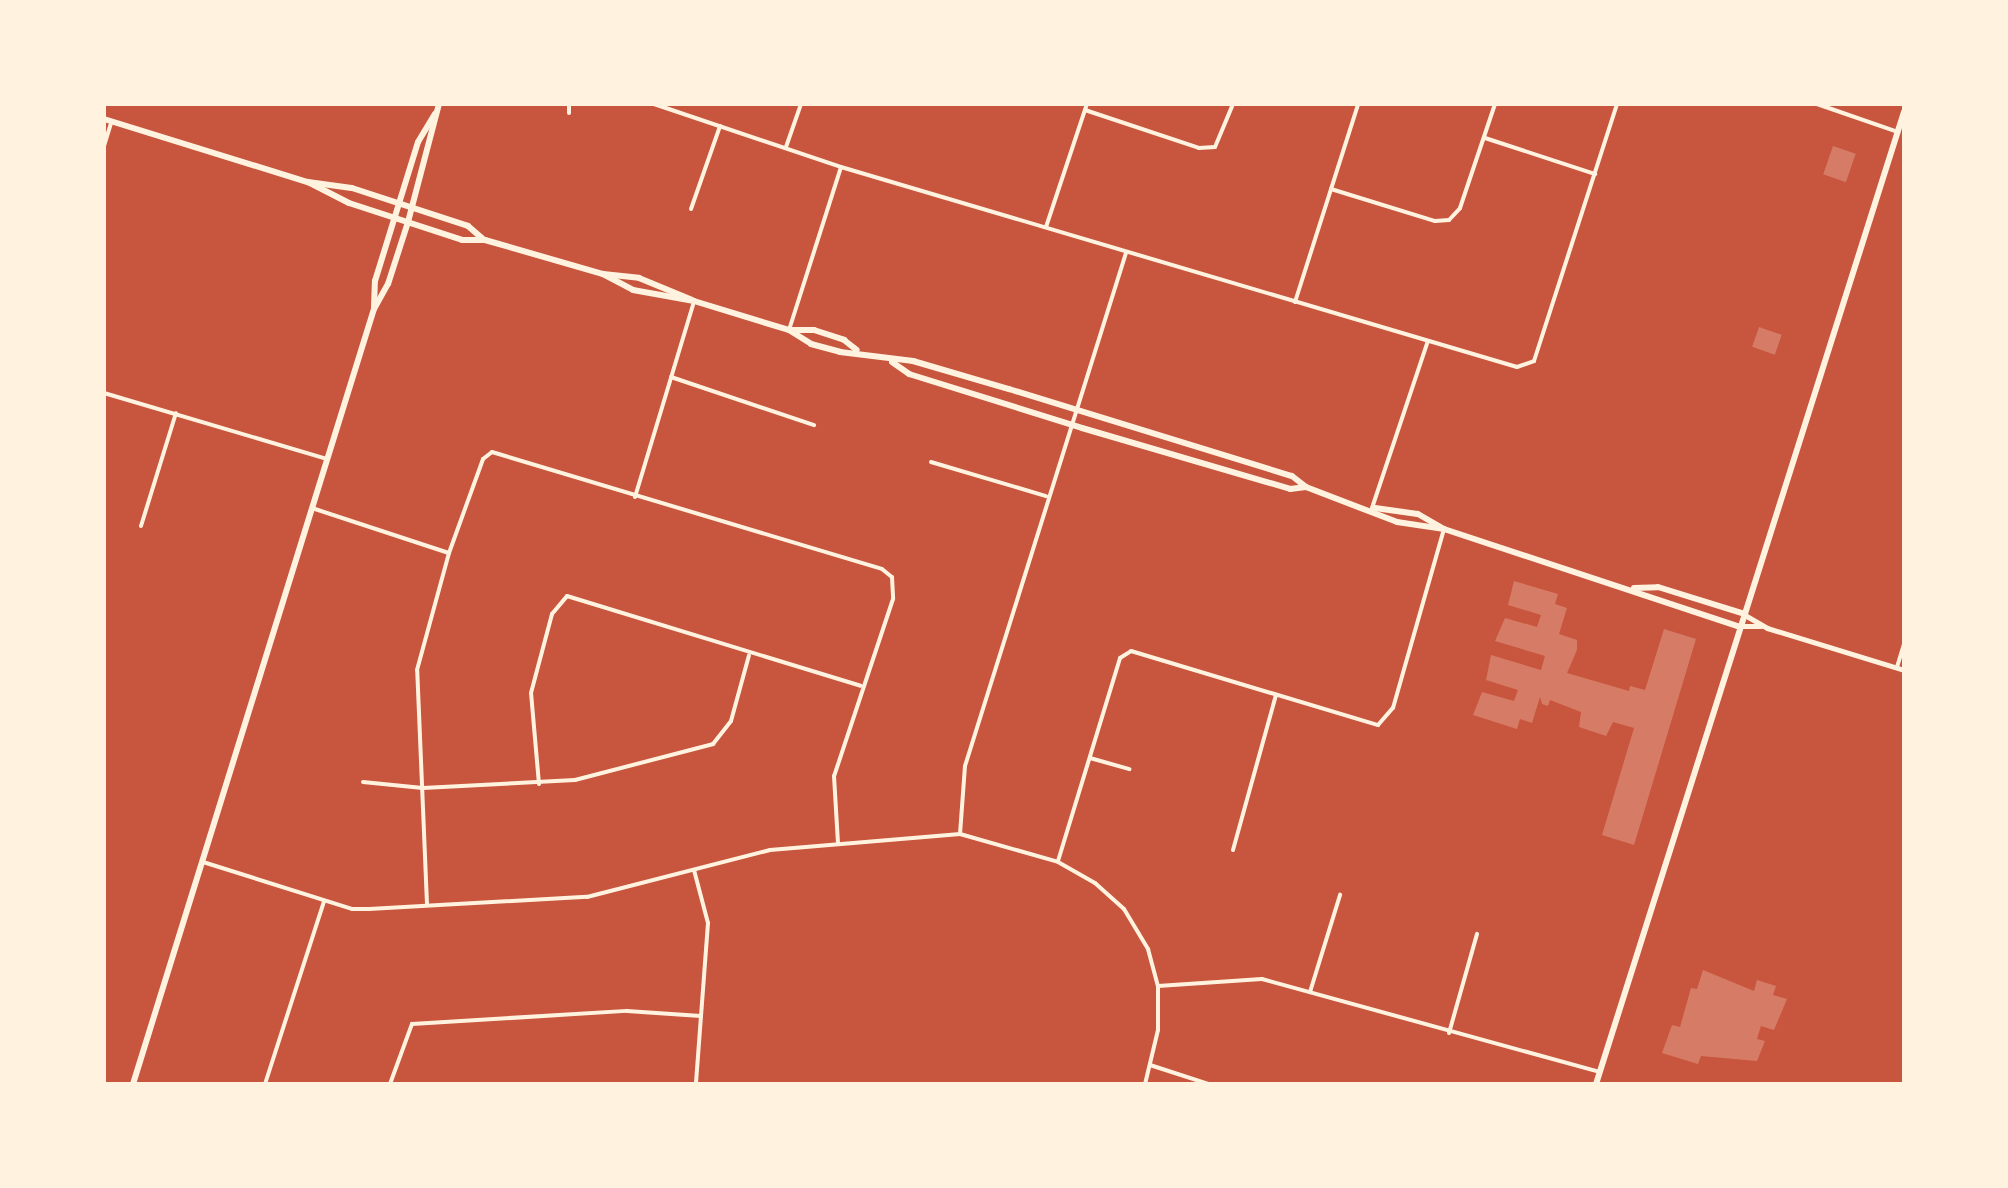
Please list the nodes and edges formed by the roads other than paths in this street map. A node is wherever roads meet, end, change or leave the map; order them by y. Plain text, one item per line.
1 (569, 104) edge
2 (654, 104) edge
3 (801, 104) edge
4 (1087, 104) edge
5 (1233, 104) edge
6 (1358, 104) edge
7 (1495, 104) edge
8 (1617, 104) edge
9 (1817, 104) edge
10 (438, 107) edge
11 (1085, 110) junction
12 (1904, 112) edge
13 (569, 113) dead end
14 (106, 122) edge
15 (720, 126) junction
16 (1898, 132) junction
17 (1485, 138) junction
18 (104, 146) edge
19 (786, 147) junction
20 (841, 167) junction
21 (1595, 174) junction
22 (308, 182) junction
23 (1331, 189) junction
24 (399, 204) junction
25 (412, 208) junction
26 (691, 209) dead end
27 (395, 218) junction
28 (408, 222) junction
29 (1046, 227) junction
30 (485, 240) junction
31 (1126, 253) junction
32 (603, 274) junction
33 (694, 301) junction
34 (1295, 302) junction
35 (374, 309) junction
36 (789, 330) junction
37 (1428, 341) junction
38 (858, 351) junction
39 (892, 362) junction
40 (671, 377) junction
41 (104, 393) edge
42 (1074, 409) junction
43 (176, 413) junction
44 (1069, 423) junction
45 (814, 425) dead end
46 (327, 459) junction
47 (931, 462) dead end
48 (1306, 487) junction
49 (1046, 496) junction
50 (635, 497) junction
51 (312, 508) junction
52 (1372, 508) junction
53 (141, 526) dead end
54 (1444, 529) junction
55 (449, 553) junction
56 (1634, 588) junction
57 (1742, 613) junction
58 (1738, 626) junction
59 (1762, 626) junction
60 (1904, 644) edge
61 (749, 655) junction
62 (1897, 667) junction
63 (1904, 670) edge
64 (861, 686) junction
65 (1276, 695) junction
66 (1090, 758) junction
67 (1129, 769) dead end
68 (363, 782) dead end
69 (539, 784) junction
70 (423, 788) junction
71 (960, 834) junction
72 (838, 844) junction
73 (1233, 850) dead end
74 (203, 862) junction
75 (1058, 862) junction
76 (694, 870) junction
77 (1340, 895) dead end
78 (324, 901) junction
79 (427, 904) junction
80 (1477, 934) dead end
81 (1158, 986) junction
82 (1310, 992) junction
83 (701, 1016) junction
84 (1449, 1033) junction
85 (1150, 1065) junction
86 (1599, 1072) junction
87 (133, 1084) edge
88 (265, 1084) edge
89 (390, 1084) edge
90 (696, 1084) edge
91 (1145, 1084) edge
92 (1209, 1084) edge
93 (1596, 1084) edge

1 - 13 street
2 - 15 street
3 - 19 street
4 - 11 street
5 - 11 street
6 - 23 street
7 - 17 street
8 - 21 street
9 - 16 street
10 - 24 main road
10 - 25 main road
11 - 29 street
12 - 16 main road
14 - 18 street
14 - 22 main road
15 - 19 street
15 - 26 street
16 - 57 main road
17 - 21 street
17 - 23 street
19 - 20 street
20 - 29 street
20 - 36 street
21 - 37 street
22 - 24 main road
22 - 27 main road
23 - 34 street
24 - 25 main road
24 - 27 main road
25 - 28 main road
25 - 30 main road
27 - 28 main road
27 - 35 main road
28 - 30 main road
28 - 35 main road
29 - 31 street
30 - 32 main road
31 - 34 street
31 - 42 street
32 - 33 main road
32 - 33 main road
33 - 36 main road
33 - 40 street
34 - 37 street
35 - 46 main road
36 - 38 main road
36 - 38 main road
37 - 52 street
38 - 39 main road
39 - 42 main road
39 - 44 main road
40 - 45 street
40 - 50 street
41 - 43 street
42 - 44 street
42 - 48 main road
43 - 46 street
43 - 53 street
44 - 48 main road
44 - 49 street
46 - 51 main road
47 - 49 street
48 - 52 main road
49 - 71 street
50 - 55 street
50 - 64 street
51 - 55 street
51 - 74 main road
52 - 54 main road
52 - 54 main road
54 - 56 main road
54 - 65 street
55 - 70 street
56 - 57 main road
56 - 58 main road
57 - 58 main road
57 - 59 street
58 - 59 street
58 - 86 main road
59 - 62 street
60 - 62 street
61 - 64 street
61 - 69 street
61 - 69 street
62 - 63 street
64 - 72 street
65 - 66 street
65 - 73 street
66 - 67 street
66 - 75 street
68 - 70 street
69 - 70 street
70 - 79 street
71 - 72 street
71 - 75 street
72 - 76 street
74 - 78 street
74 - 87 main road
75 - 81 street
76 - 79 street
76 - 83 street
77 - 82 street
78 - 79 street
78 - 88 street
80 - 84 street
81 - 82 street
81 - 85 street
82 - 84 street
83 - 89 street
83 - 90 street
84 - 86 street
85 - 91 street
85 - 92 street
86 - 93 main road

